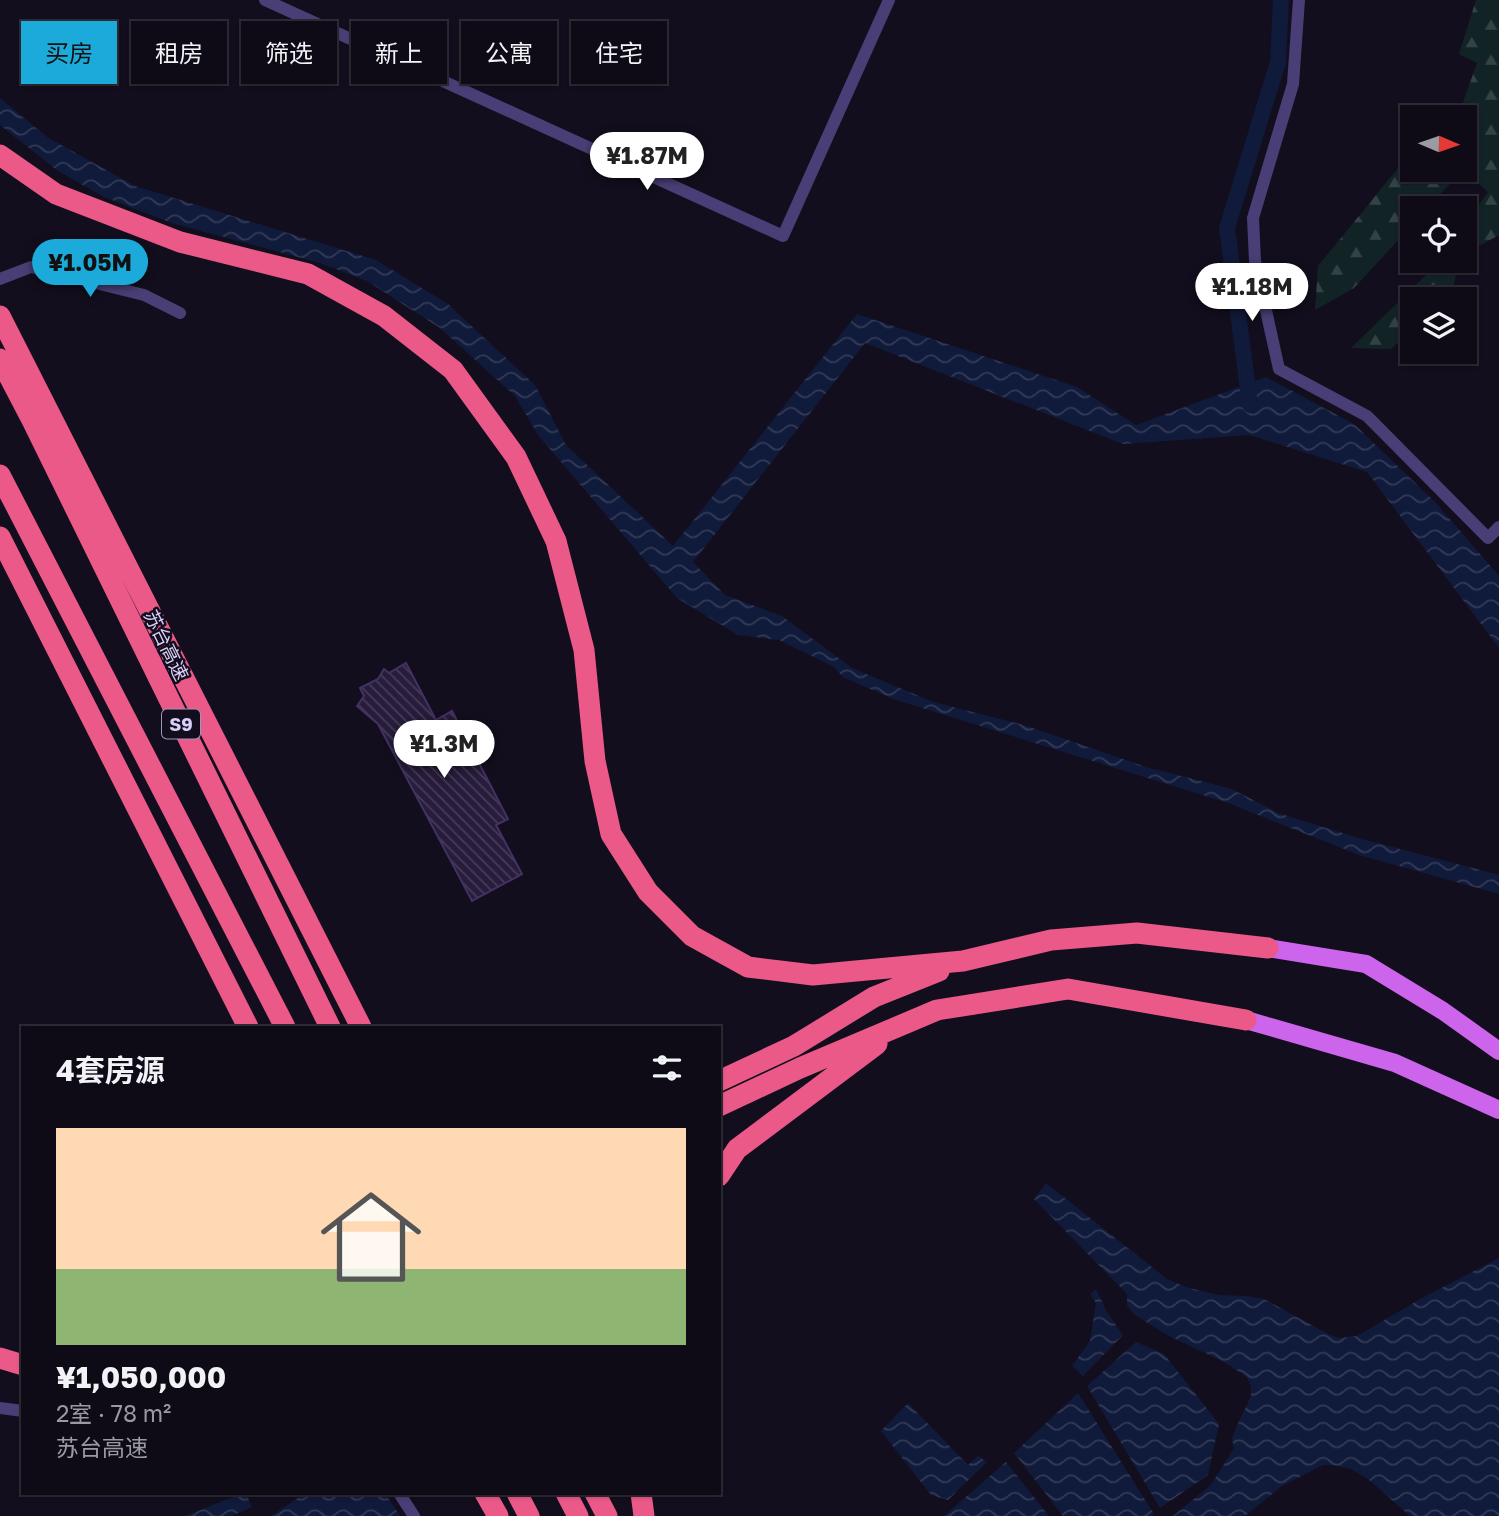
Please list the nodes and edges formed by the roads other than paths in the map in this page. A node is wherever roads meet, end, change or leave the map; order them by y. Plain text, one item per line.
1 (265, 0) edge
2 (889, 0) edge
3 (1299, 0) edge
4 (284, 4) edge
5 (0, 155) edge
6 (0, 279) edge
7 (180, 313) dead end
8 (0, 316) edge
9 (0, 359) edge
10 (40, 416) junction
11 (0, 475) edge
12 (1499, 527) edge
13 (0, 537) edge
14 (1268, 948) joint
15 (963, 961) junction
16 (1246, 1020) joint
17 (907, 1023) junction
18 (247, 1026) edge
19 (284, 1026) edge
20 (330, 1026) edge
21 (360, 1026) edge
22 (1499, 1051) edge
23 (721, 1081) edge
24 (721, 1106) edge
25 (1499, 1110) edge
26 (721, 1173) edge
27 (0, 1358) edge
28 (21, 1364) edge
29 (0, 1408) edge
30 (21, 1411) edge
31 (400, 1495) edge
32 (486, 1495) edge
33 (518, 1495) edge
34 (567, 1495) edge
35 (597, 1495) edge
36 (641, 1495) edge
37 (414, 1516) edge
38 (498, 1516) edge
39 (529, 1516) edge
40 (578, 1516) edge
41 (607, 1516) edge
42 (644, 1516) edge

1 - 4 street
2 - 4 street
3 - 12 street
5 - 15 highway
6 - 7 street
8 - 10 highway
9 - 10 highway, 苏台高速 / S9
10 - 20 highway, 苏台高速 / S9
10 - 21 highway
11 - 19 highway, S9
13 - 18 highway
14 - 15 highway
14 - 22 main road
15 - 23 highway
16 - 17 highway
16 - 25 main road
17 - 24 highway
17 - 26 highway
27 - 28 highway
29 - 30 street
31 - 37 street
32 - 38 highway
33 - 39 highway
34 - 40 highway
35 - 41 highway
36 - 42 highway

